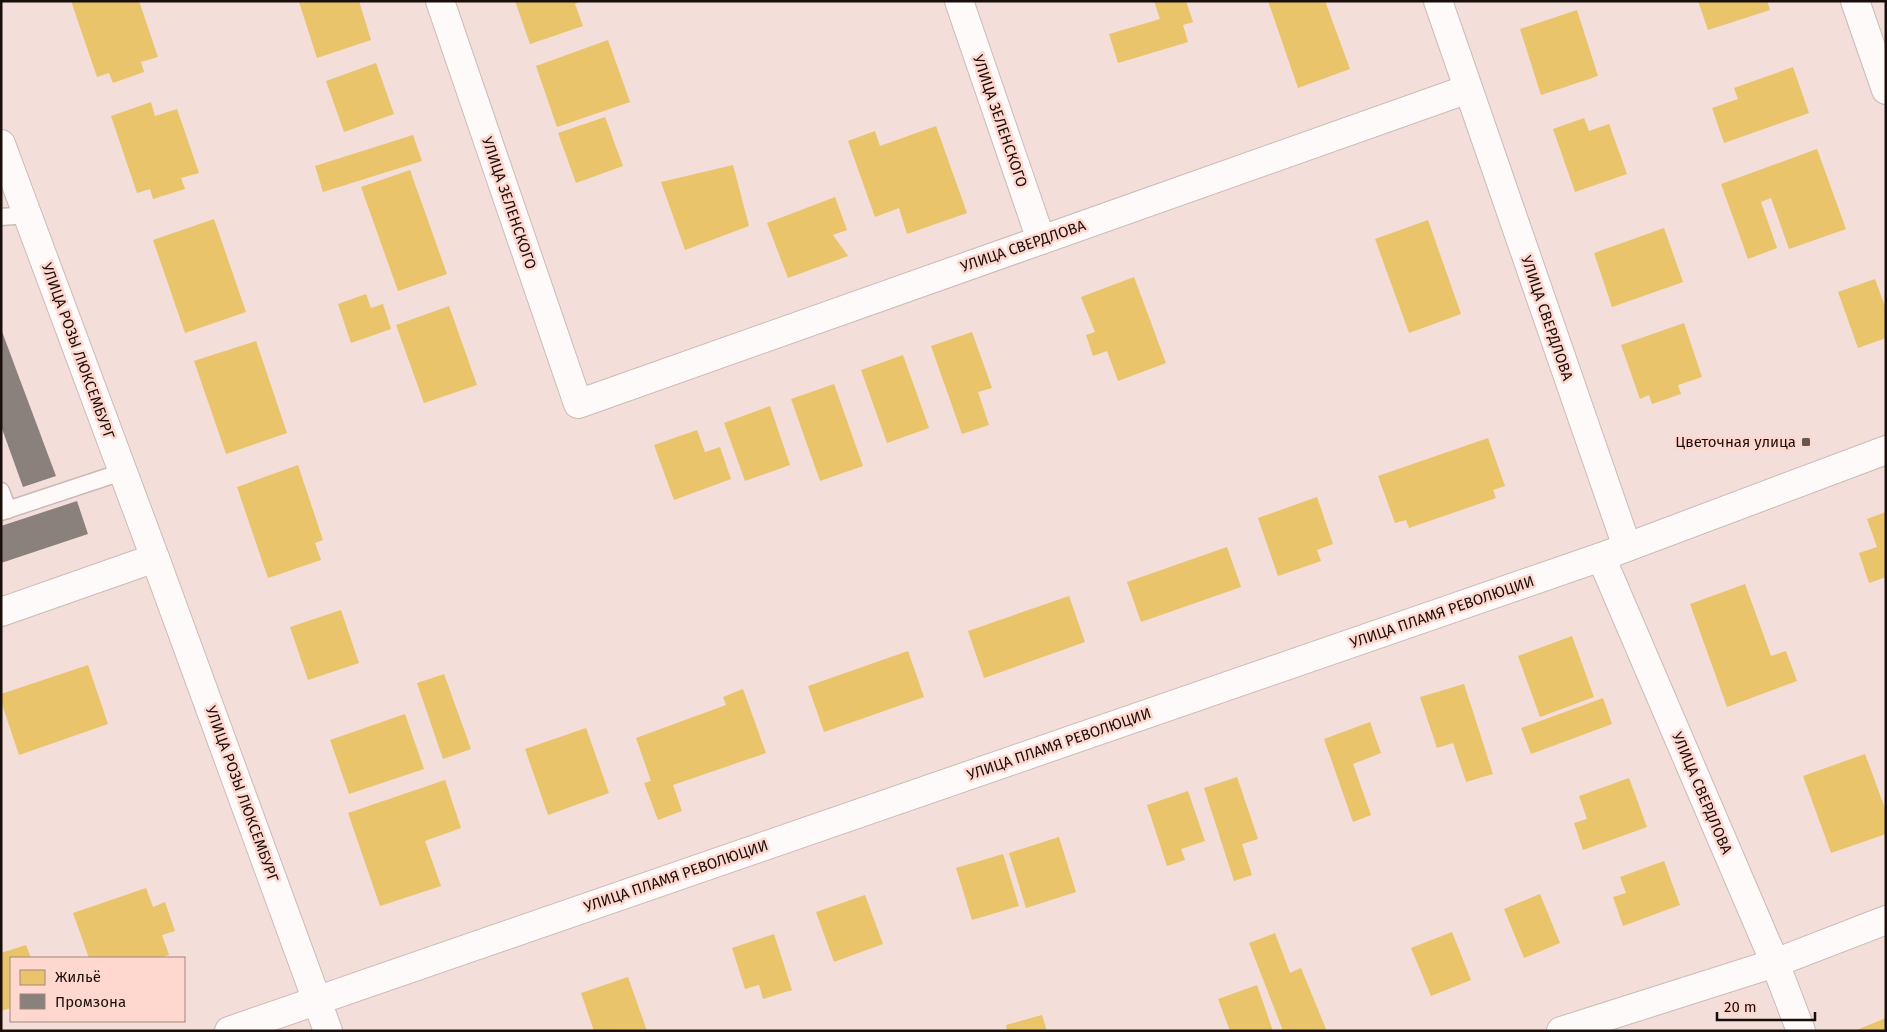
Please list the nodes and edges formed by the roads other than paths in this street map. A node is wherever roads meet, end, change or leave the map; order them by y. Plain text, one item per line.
1 (440, 1) edge
2 (959, 1) edge
3 (1438, 1) edge
4 (1855, 1) edge
5 (1468, 89) junction
6 (1886, 90) edge
7 (1, 144) edge
8 (14, 216) edge
9 (1041, 240) junction
10 (578, 404) joint
11 (1886, 450) edge
12 (122, 472) junction
13 (1, 491) edge
14 (5, 511) edge
15 (1627, 547) junction
16 (1601, 557) junction
17 (155, 558) junction
18 (1, 612) edge
19 (1886, 920) edge
20 (1775, 964) junction
21 (317, 1000) junction
22 (229, 1031) edge
23 (328, 1031) edge
24 (1561, 1031) edge
25 (1801, 1031) edge

1 - 10 street, УЛИЦА ЗЕЛЕНСКОГО
2 - 9 street, УЛИЦА ЗЕЛЕНСКОГО
3 - 5 street, УЛИЦА СВЕРДЛОВА
4 - 6 street
5 - 9 street, УЛИЦА СВЕРДЛОВА
5 - 15 street, УЛИЦА СВЕРДЛОВА
7 - 8 street, УЛИЦА РОЗЫ ЛЮКСЕМБУРГ
8 - 12 street, УЛИЦА РОЗЫ ЛЮКСЕМБУРГ
9 - 10 street, УЛИЦА СВЕРДЛОВА
11 - 15 street, УЛИЦА ПЛАМЯ РЕВОЛЮЦИИ
12 - 14 lane
12 - 17 street, УЛИЦА РОЗЫ ЛЮКСЕМБУРГ
13 - 14 lane
15 - 16 street, УЛИЦА ПЛАМЯ РЕВОЛЮЦИИ
16 - 20 street, УЛИЦА СВЕРДЛОВА
16 - 21 street, УЛИЦА ПЛАМЯ РЕВОЛЮЦИИ
17 - 18 street
17 - 21 street, УЛИЦА РОЗЫ ЛЮКСЕМБУРГ
19 - 20 street
20 - 24 street
20 - 25 street, УЛИЦА СВЕРДЛОВА
21 - 22 street, УЛИЦА ПЛАМЯ РЕВОЛЮЦИИ
21 - 23 street, УЛИЦА РОЗЫ ЛЮКСЕМБУРГ

